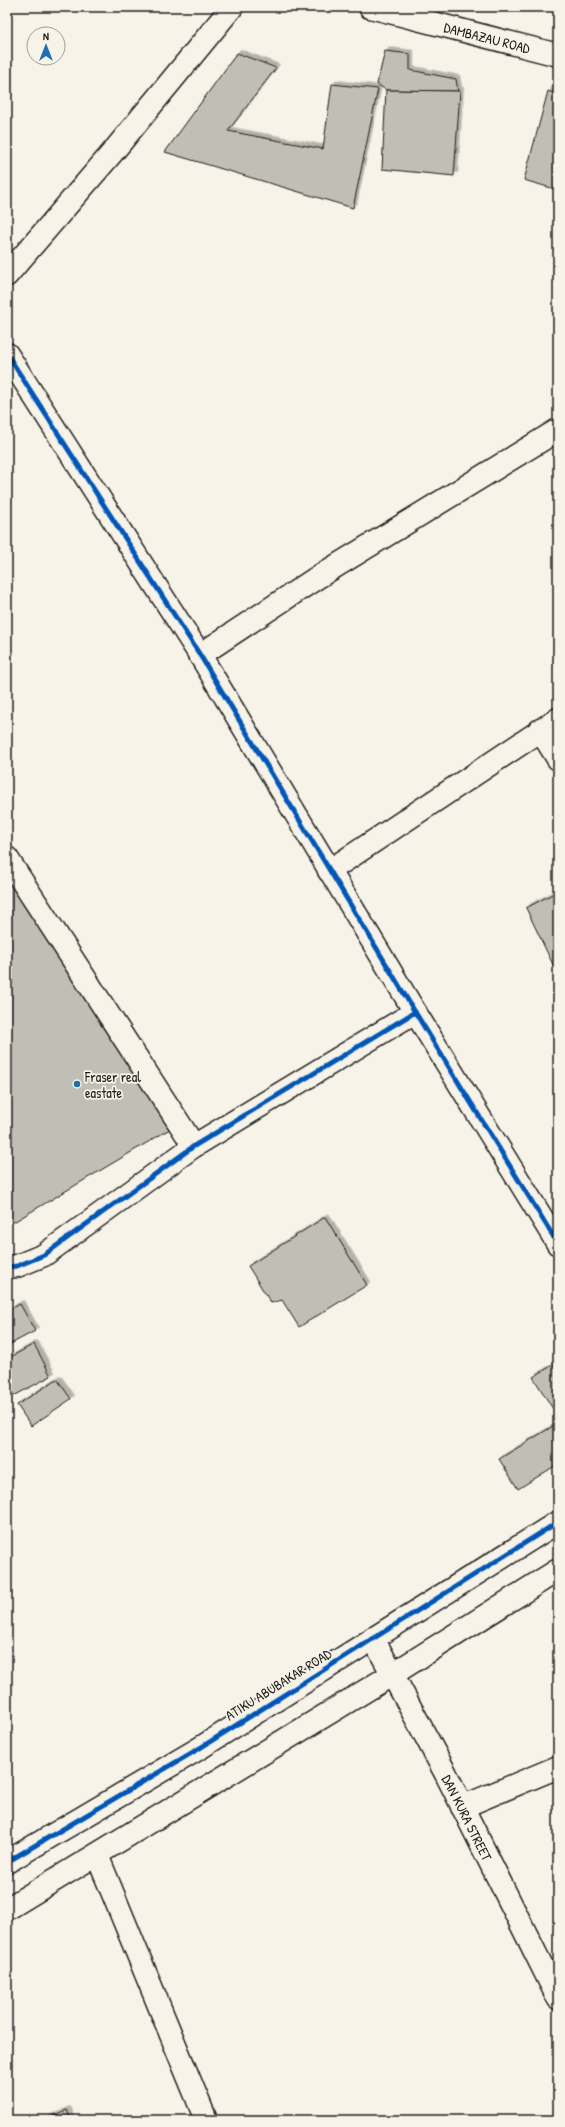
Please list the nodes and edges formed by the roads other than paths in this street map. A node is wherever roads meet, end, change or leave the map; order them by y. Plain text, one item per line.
1 (232, 7) edge
2 (370, 7) edge
3 (558, 55) edge
4 (7, 275) edge
5 (7, 354) edge
6 (558, 430) edge
7 (200, 655) junction
8 (558, 719) edge
9 (540, 730) junction
10 (558, 759) edge
11 (7, 858) edge
12 (329, 871) junction
13 (415, 1012) junction
14 (194, 1146) junction
15 (558, 1244) edge
16 (7, 1267) edge
17 (558, 1522) edge
18 (558, 1570) edge
19 (373, 1638) junction
20 (393, 1674) junction
21 (558, 1767) edge
22 (462, 1807) junction
23 (97, 1855) junction
24 (7, 1862) edge
25 (7, 1909) edge
26 (558, 1998) edge
27 (206, 2120) edge

1 - 4 street
2 - 3 street, DAMBAZAU ROAD
5 - 7 street
6 - 7 street
7 - 12 street
8 - 9 street
9 - 10 street
9 - 12 street
11 - 14 street
12 - 13 street
13 - 14 street
13 - 15 street
14 - 16 street
17 - 19 street, ATIKU ABUBAKAR ROAD
18 - 20 street
19 - 20 street, DAN KURA STREET
19 - 24 street, ATIKU ABUBAKAR ROAD
20 - 22 street, DAN KURA STREET
20 - 23 street
21 - 22 street
22 - 26 street, DAN KURA STREET
23 - 25 street
23 - 27 street

